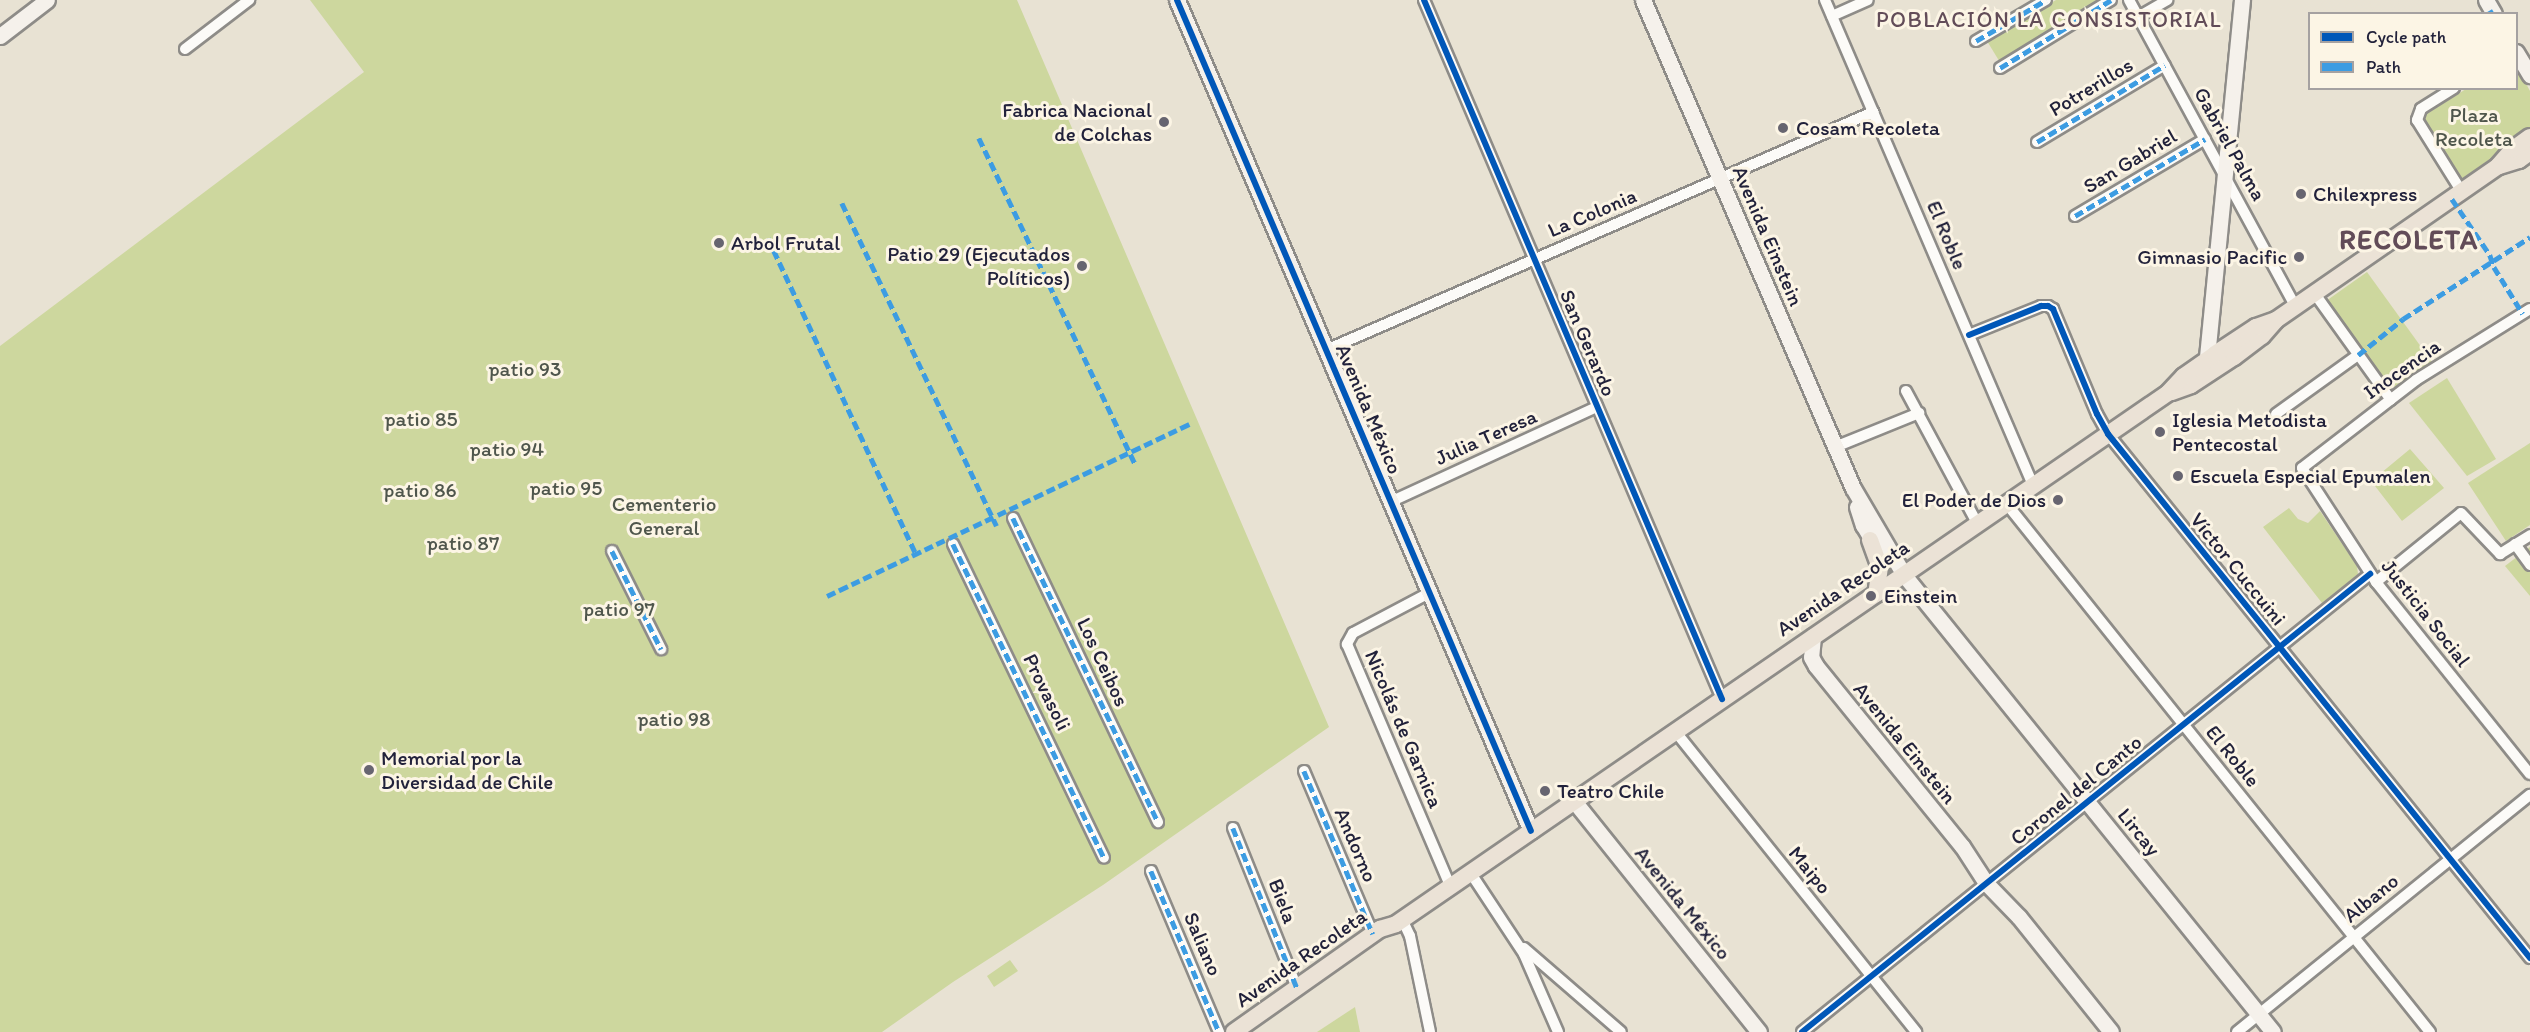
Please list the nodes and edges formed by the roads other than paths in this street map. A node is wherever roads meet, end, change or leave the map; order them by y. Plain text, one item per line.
1 (47, 0) edge
2 (249, 0) edge
3 (1177, 0) edge
4 (1425, 0) edge
5 (1643, 0) edge
6 (1825, 0) edge
7 (1868, 0) edge
8 (2046, 0) edge
9 (2110, 0) edge
10 (2129, 0) edge
11 (2167, 0) edge
12 (2242, 0) edge
13 (1832, 16) junction
14 (2138, 17) junction
15 (0, 36) edge
16 (1977, 41) dead end
17 (185, 49) dead end
18 (2518, 54) edge
19 (2165, 65) junction
20 (2000, 68) dead end
21 (2530, 75) edge
22 (2451, 90) edge
23 (1873, 112) junction
24 (2530, 137) edge
25 (2205, 139) junction
26 (2037, 142) dead end
27 (2530, 152) edge
28 (2498, 166) junction
29 (2224, 173) junction
30 (1720, 179) junction
31 (2462, 192) junction
32 (2075, 216) dead end
33 (1534, 260) junction
34 (2315, 294) junction
35 (2296, 307) junction
36 (2530, 309) edge
37 (1969, 336) junction
38 (1326, 350) junction
39 (2358, 355) junction
40 (2206, 368) junction
41 (1906, 391) dead end
42 (2391, 400) junction
43 (1598, 407) junction
44 (1919, 413) junction
45 (2276, 414) dead end
46 (2108, 434) junction
47 (1835, 447) junction
48 (2302, 468) joint
49 (2033, 485) junction
50 (1852, 488) junction
51 (1390, 501) junction
52 (2006, 503) junction
53 (1013, 518) dead end
54 (1977, 523) junction
55 (2530, 535) edge
56 (1870, 540) junction
57 (953, 544) dead end
58 (2515, 544) junction
59 (612, 551) dead end
60 (2530, 565) edge
61 (1904, 575) junction
62 (2373, 578) junction
63 (1429, 593) junction
64 (1876, 594) junction
65 (1813, 636) junction
66 (2279, 646) junction
67 (661, 649) dead end
68 (1787, 654) junction
69 (1816, 666) junction
70 (1722, 699) junction
71 (2184, 725) junction
72 (1675, 731) junction
73 (1304, 771) dead end
74 (2530, 774) edge
75 (2530, 795) edge
76 (1574, 801) junction
77 (2088, 802) junction
78 (1158, 822) dead end
79 (1233, 828) dead end
80 (1531, 831) junction
81 (1104, 858) dead end
82 (2451, 859) junction
83 (1151, 871) dead end
84 (1470, 872) junction
85 (1990, 880) junction
86 (1450, 886) junction
87 (1399, 922) junction
88 (1373, 934) junction
89 (2354, 937) junction
90 (1518, 942) junction
91 (2530, 958) edge
92 (1555, 975) junction
93 (1871, 976) junction
94 (1539, 987) junction
95 (1297, 988) junction
96 (2259, 1014) junction
97 (1219, 1032) edge
98 (1234, 1032) edge
99 (1252, 1032) edge
100 (1430, 1032) edge
101 (1558, 1032) edge
102 (1621, 1032) edge
103 (1759, 1032) edge
104 (1802, 1032) edge
105 (1916, 1032) edge
106 (2111, 1032) edge
107 (2237, 1032) edge
108 (2273, 1032) edge
109 (2430, 1032) edge

1 - 15 street
2 - 17 street
3 - 38 street, Avenida México
4 - 33 street, San Gerardo
5 - 30 street, Avenida Einstein
6 - 13 street, El Roble
7 - 13 street
8 - 16 street
9 - 20 street
10 - 14 street, Gabriel Palma
11 - 14 street
12 - 29 street
13 - 23 street, El Roble
14 - 19 street, Gabriel Palma
18 - 21 street
19 - 25 street, Gabriel Palma
19 - 26 street, Potrerillos
22 - 31 street
23 - 30 street, La Colonia
23 - 37 street, El Roble
24 - 28 main road, Avenida Recoleta
25 - 29 street, Gabriel Palma
25 - 32 street, San Gabriel
27 - 28 main road, Avenida Recoleta
28 - 31 main road, Avenida Recoleta
29 - 35 street, Gabriel Palma
29 - 40 street
30 - 33 street, La Colonia
30 - 47 street, Avenida Einstein
31 - 34 main road, Avenida Recoleta
33 - 38 street, La Colonia
33 - 43 street, San Gerardo
34 - 35 main road, Avenida Recoleta
34 - 39 street
35 - 40 main road, Avenida Recoleta
36 - 42 street, Inocencia
37 - 46 street, Víctor Cuccuini
37 - 49 street, El Roble
38 - 51 street, Avenida México
39 - 42 street
39 - 45 street
40 - 46 main road, Avenida Recoleta
41 - 44 street
42 - 48 street, Inocencia
43 - 51 street, Julia Teresa
43 - 70 street, San Gerardo
44 - 47 street
44 - 54 street
46 - 49 main road, Avenida Recoleta
46 - 66 street, Víctor Cuccuini
47 - 50 street, Avenida Einstein
48 - 62 street, Justicia Social
49 - 52 main road, Avenida Recoleta
50 - 56 street, Avenida Einstein
50 - 61 street, Avenida Einstein
51 - 63 street, Avenida México
52 - 54 main road, Avenida Recoleta
52 - 71 street, El Roble
53 - 78 street, Los Ceibos
54 - 61 main road, Avenida Recoleta
55 - 58 street
56 - 61 street, Avenida Einstein
56 - 64 main road
57 - 81 street, Provasoli
58 - 60 street
58 - 62 street, Coronel del Canto
59 - 67 street
61 - 64 main road, Avenida Recoleta
61 - 77 street, Lircay
62 - 66 street, Coronel del Canto
62 - 74 street, Justicia Social
63 - 80 street, Avenida México
63 - 86 street, Nicolás de Garnica
64 - 65 main road, Avenida Recoleta
65 - 68 main road, Avenida Recoleta
65 - 69 street
66 - 71 street, Coronel del Canto
66 - 82 street, Víctor Cuccuini
68 - 69 street, Avenida Einstein
68 - 70 main road, Avenida Recoleta
69 - 85 street, Avenida Einstein
70 - 72 main road, Avenida Recoleta
71 - 77 street, Coronel del Canto
71 - 89 street, El Roble
72 - 76 main road, Avenida Recoleta
72 - 93 street, Maipo
73 - 88 street, Andorno
75 - 82 street, Albano
76 - 80 main road, Avenida Recoleta
76 - 103 street, Avenida México
77 - 85 street, Coronel del Canto
77 - 96 street, Lircay
79 - 95 street, Biela
80 - 84 main road, Avenida Recoleta
82 - 89 street, Albano
82 - 91 street, Víctor Cuccuini
83 - 97 street, Saliano
84 - 86 main road, Avenida Recoleta
84 - 90 street
85 - 93 street, Coronel del Canto
85 - 106 street, Avenida Einstein
86 - 87 main road, Avenida Recoleta
87 - 88 main road, Avenida Recoleta
87 - 99 main road, Avenida Recoleta
87 - 100 street
88 - 95 main road, Avenida Recoleta
89 - 96 street, Albano
89 - 109 street, El Roble
90 - 92 street
90 - 94 street
92 - 94 street
92 - 102 street
93 - 104 street, Coronel del Canto
93 - 105 street, Maipo
94 - 101 street
95 - 98 main road, Avenida Recoleta
96 - 107 street, Albano
96 - 108 street, Lircay

